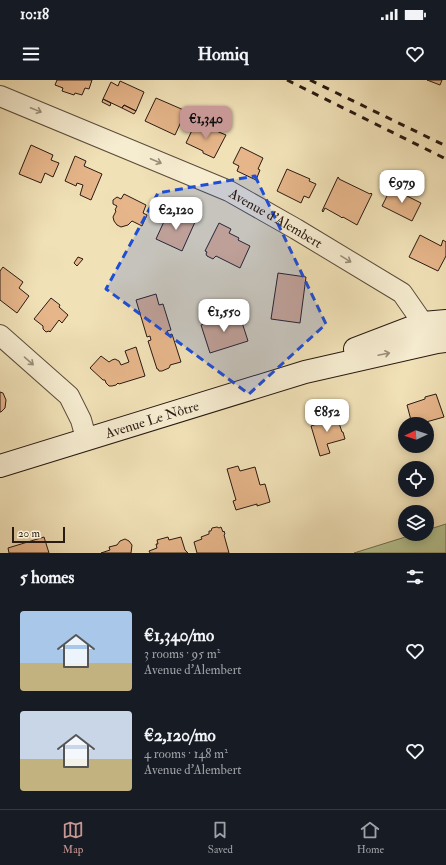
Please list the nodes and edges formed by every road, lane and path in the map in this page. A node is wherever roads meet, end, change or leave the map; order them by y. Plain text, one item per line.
1 (0, 96) edge
2 (446, 321) edge
3 (423, 323) junction
4 (0, 335) edge
5 (441, 342) edge
6 (305, 372) junction
7 (86, 438) junction
8 (0, 466) edge

1 -> 3 street, Avenue d'Alembert
2 - 3 main road, Avenue Le Nôtre
3 - 5 street, Avenue d'Alembert
3 - 6 main road, Avenue Le Nôtre
4 -> 7 street
6 -> 5 main road, Avenue Le Nôtre
6 - 7 main road, Avenue Le Nôtre
7 - 8 main road, Avenue Le Nôtre

